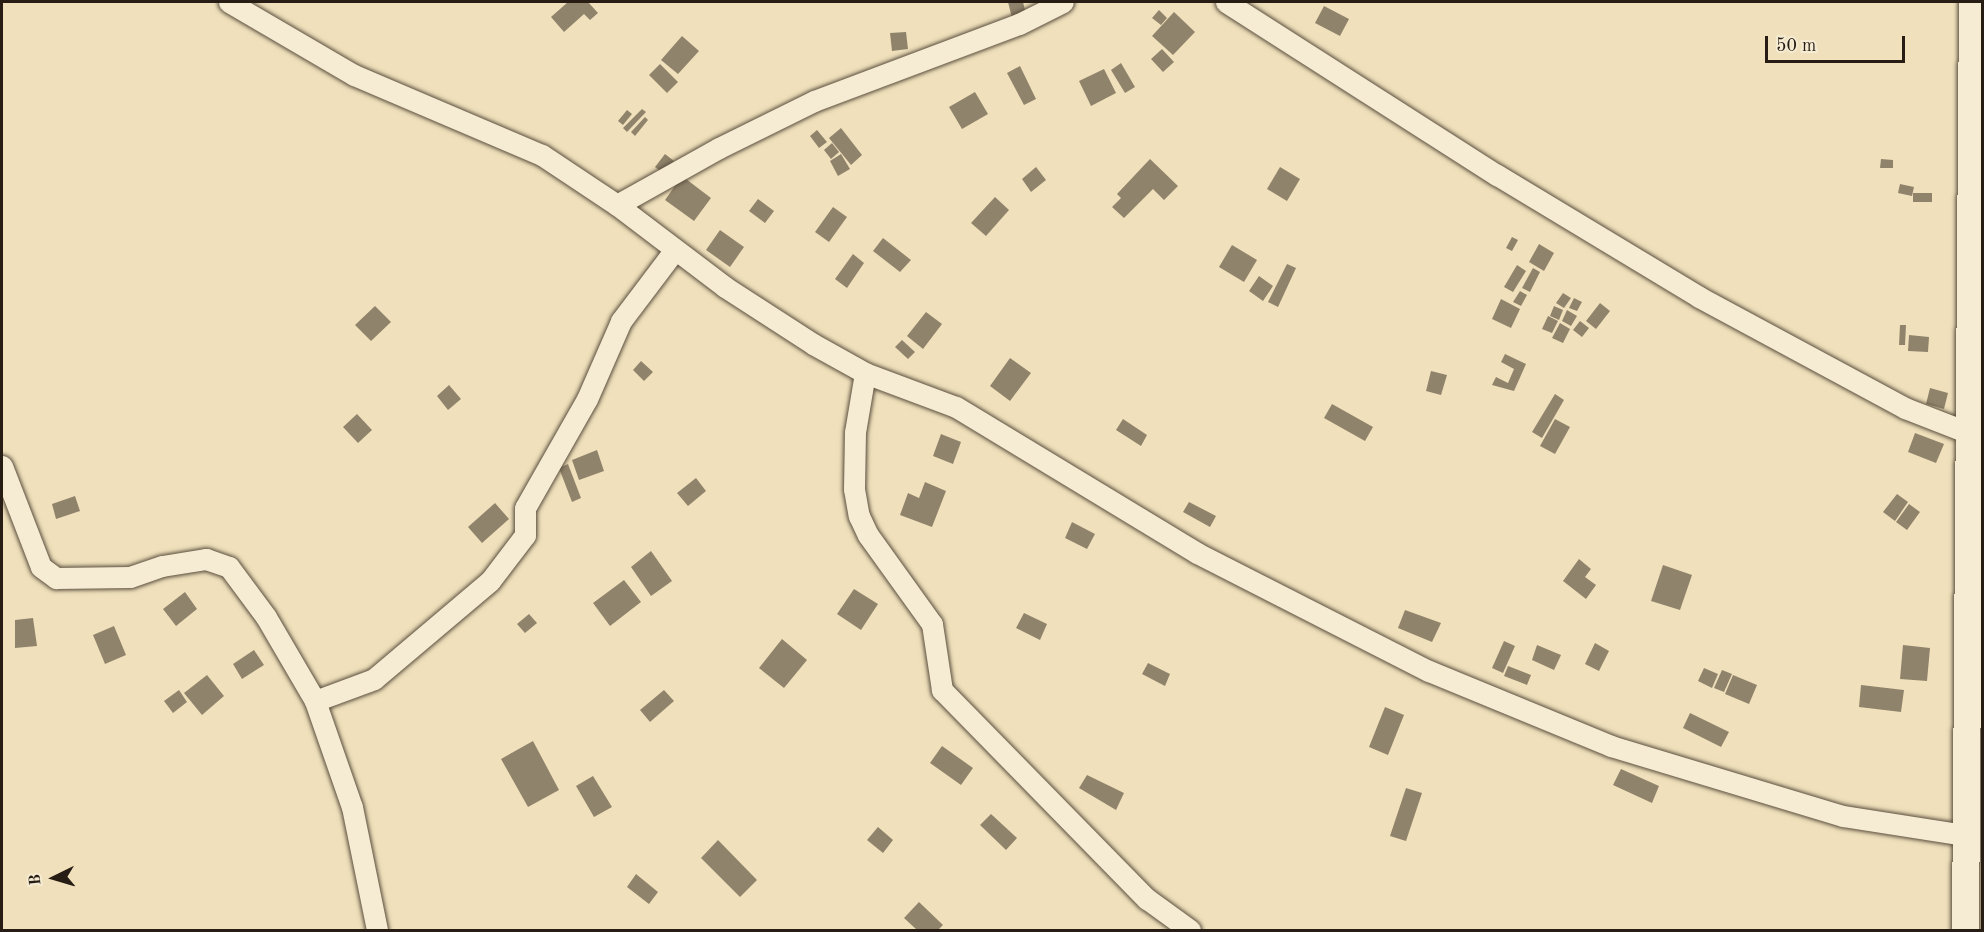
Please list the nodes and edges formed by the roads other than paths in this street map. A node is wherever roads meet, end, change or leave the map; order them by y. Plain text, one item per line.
1 (229, 2) edge
2 (1063, 2) edge
3 (1226, 2) edge
4 (1972, 2) edge
5 (617, 205) junction
6 (674, 250) junction
7 (865, 373) junction
8 (1976, 403) edge
9 (1969, 433) junction
10 (2, 466) edge
11 (315, 701) junction
12 (1971, 850) edge
13 (377, 930) edge
14 (1190, 930) edge
15 (1965, 930) edge

1 - 5 street
2 - 5 street
3 - 9 street
4 - 8 street
5 - 6 street
6 - 7 street
6 - 11 street
7 - 12 street
7 - 14 street
8 - 9 street
9 - 12 street
10 - 11 street
11 - 13 street
12 - 15 street

